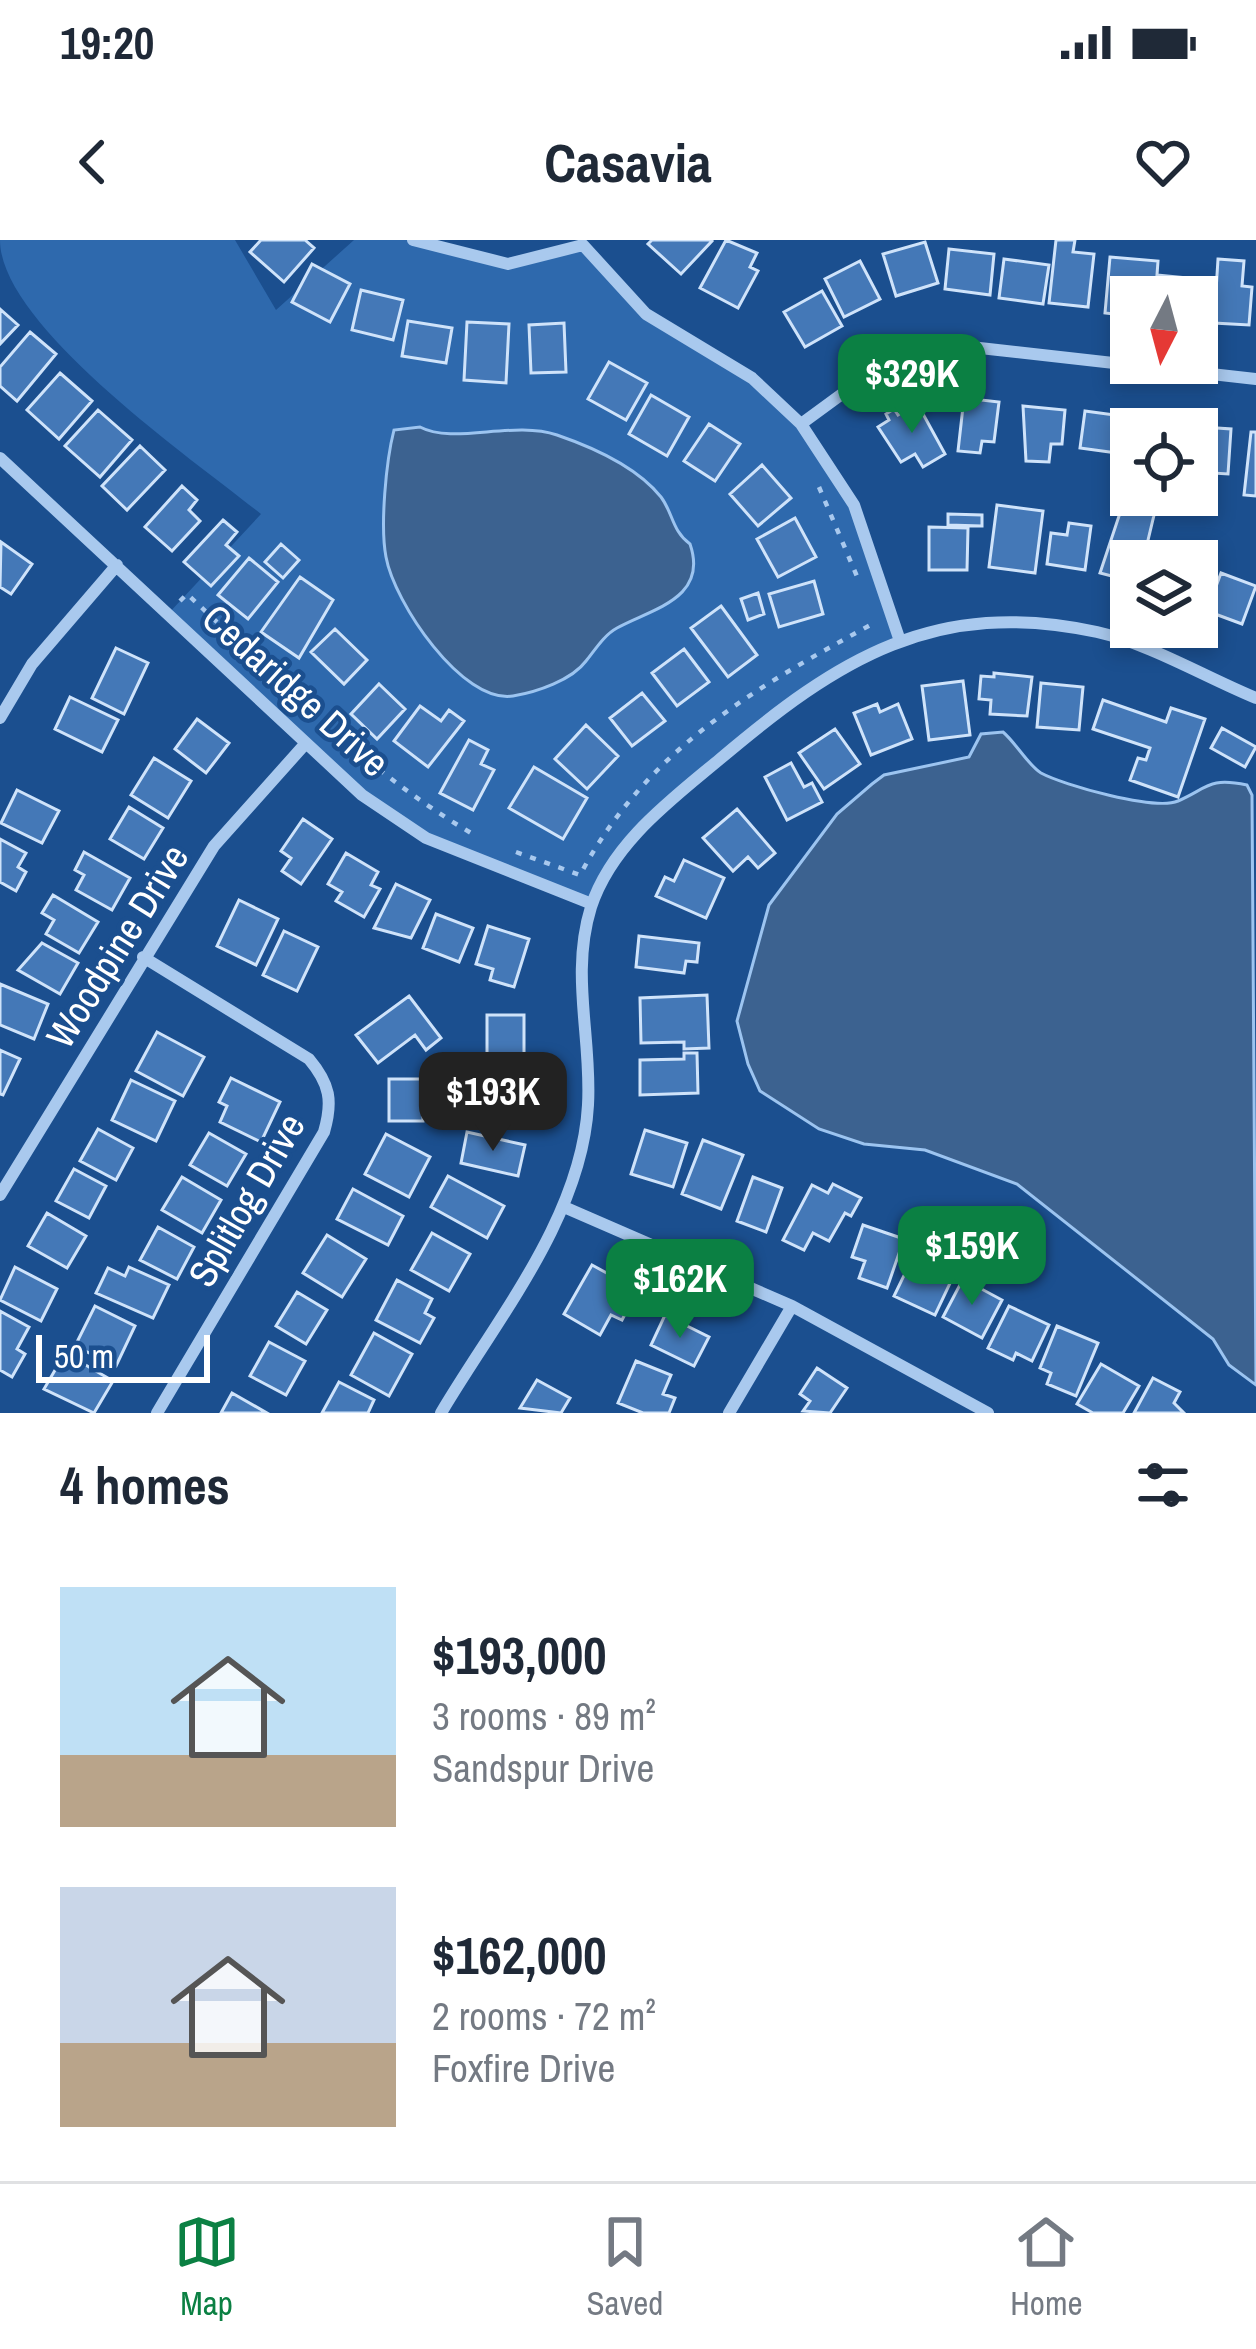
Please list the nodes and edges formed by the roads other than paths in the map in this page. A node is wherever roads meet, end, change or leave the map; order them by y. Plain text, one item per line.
1 (412, 240) edge
2 (583, 242) edge
3 (1256, 380) edge
4 (801, 424) junction
5 (0, 458) edge
6 (117, 565) junction
7 (899, 638) junction
8 (1256, 698) edge
9 (0, 718) edge
10 (306, 742) junction
11 (592, 904) junction
12 (143, 957) junction
13 (0, 1195) edge
14 (564, 1207) junction
15 (792, 1306) junction
16 (157, 1413) edge
17 (441, 1413) edge
18 (729, 1413) edge
19 (988, 1413) edge

1 - 2 street
2 - 4 street
3 - 4 street
4 - 7 street
5 - 6 street, Cedaridge Drive
6 - 9 street
6 - 10 street, Cedaridge Drive
7 - 8 street
7 - 11 street
10 - 11 street, Cedaridge Drive
10 - 12 street, Woodpine Drive
11 - 14 street
12 - 13 street, Woodpine Drive
12 - 16 street, Splitlog Drive
14 - 15 street
14 - 17 street
15 - 18 street
15 - 19 street

